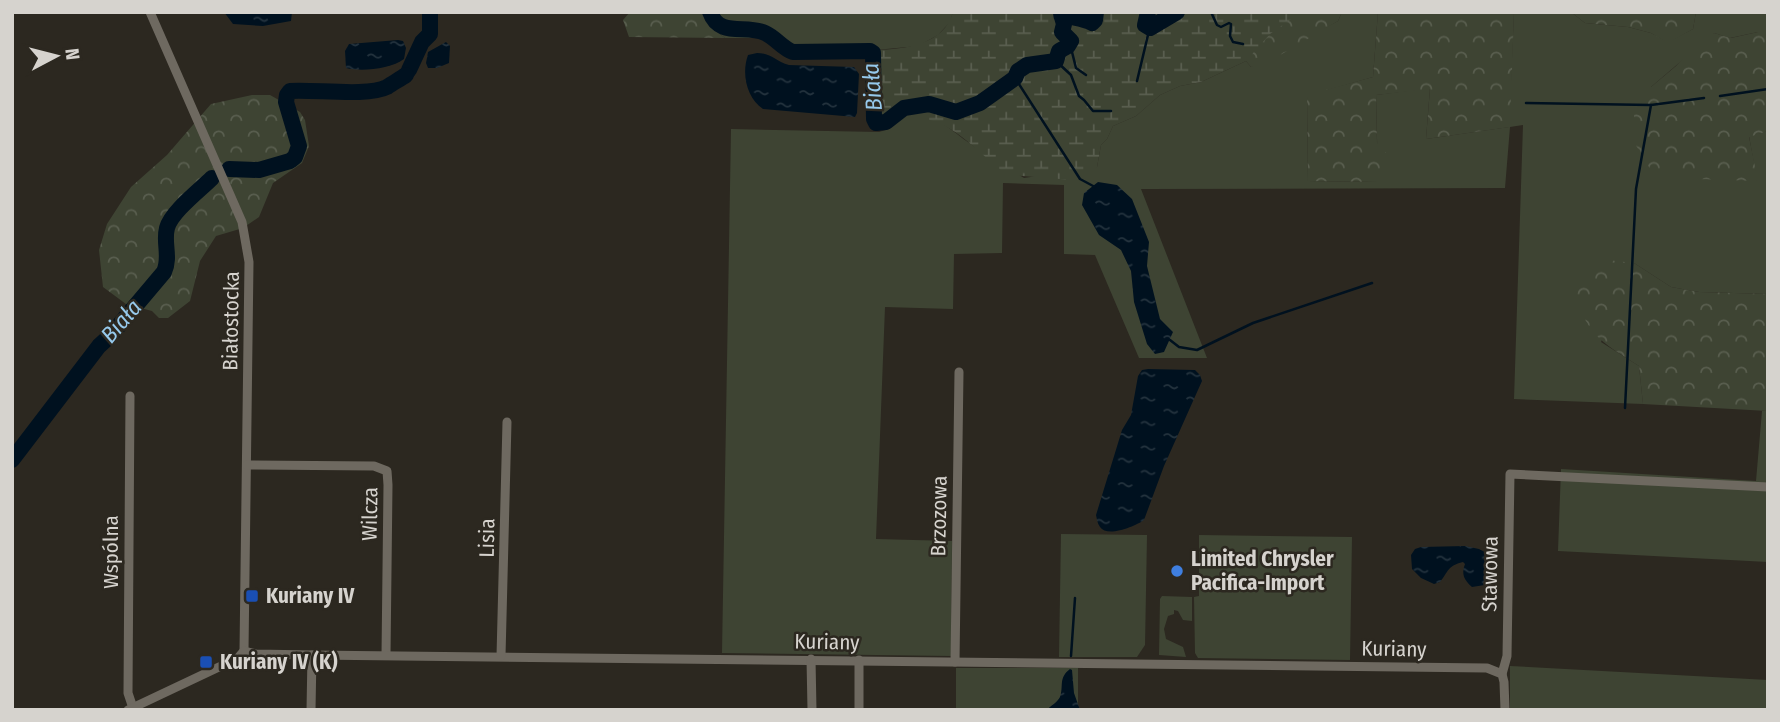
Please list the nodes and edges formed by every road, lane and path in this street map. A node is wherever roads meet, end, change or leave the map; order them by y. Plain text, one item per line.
1 (150, 12) edge
2 (959, 372) dead end
3 (130, 396) dead end
4 (506, 422) dead end
5 (247, 465) junction
6 (1768, 487) edge
7 (244, 651) junction
8 (312, 654) junction
9 (386, 655) junction
10 (501, 656) junction
11 (811, 659) junction
12 (859, 660) junction
13 (955, 662) junction
14 (1502, 674) junction
15 (131, 709) edge
16 (311, 710) edge
17 (812, 710) edge
18 (859, 710) edge
19 (1505, 710) edge

1 - 5 street, Białostocka
2 - 13 street, Brzozowa
3 - 15 street, Wspólna
4 - 10 street, Lisia
5 - 7 street, Białostocka
5 - 9 street, Wilcza
6 - 14 street, Stawowa
7 - 8 street, Kuriany
7 - 15 street
8 - 9 street, Kuriany
8 - 16 street
9 - 10 street, Kuriany
10 - 11 street, Kuriany
11 - 12 street, Kuriany
11 - 17 street
12 - 13 street, Kuriany
12 - 18 street
13 - 14 street, Kuriany
14 - 19 street

